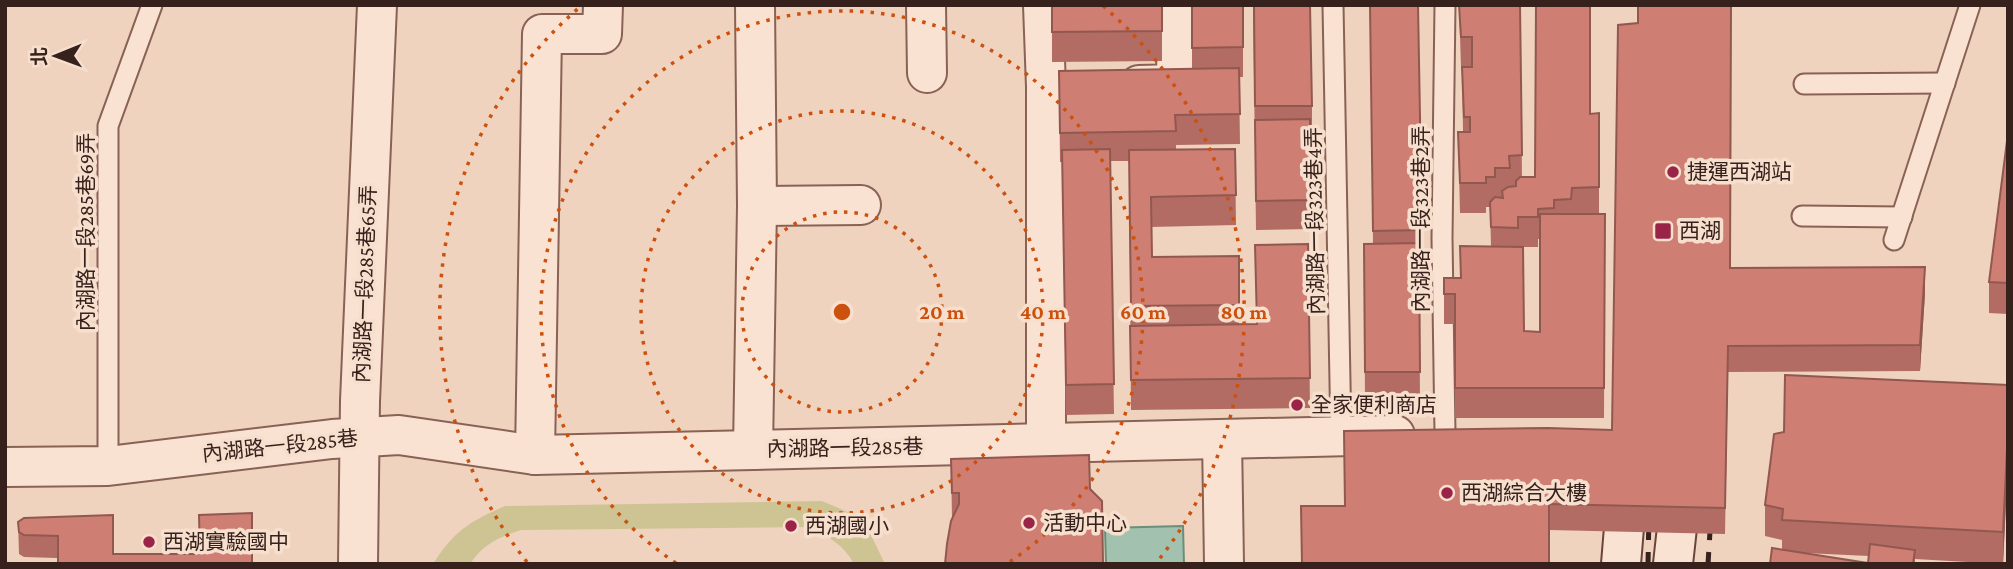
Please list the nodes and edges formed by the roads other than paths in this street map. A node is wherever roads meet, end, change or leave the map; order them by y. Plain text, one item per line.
1 (152, 5) edge
2 (377, 5) edge
3 (603, 5) edge
4 (755, 5) edge
5 (926, 5) edge
6 (1043, 5) edge
7 (1177, 5) edge
8 (1333, 5) edge
9 (1445, 5) edge
10 (1970, 5) edge
11 (928, 73) dead end
12 (1945, 83) junction
13 (1804, 85) dead end
14 (1046, 87) junction
15 (861, 205) dead end
16 (757, 206) junction
17 (1802, 216) dead end
18 (1902, 217) junction
19 (1894, 240) dead end
20 (1445, 433) junction
21 (1484, 433) edge
22 (1341, 436) junction
23 (360, 437) junction
24 (1222, 439) junction
25 (1046, 444) junction
26 (1631, 445) edge
27 (1686, 446) edge
28 (752, 450) junction
29 (535, 455) junction
30 (12, 462) edge
31 (108, 466) junction
32 (358, 564) edge
33 (1224, 564) edge
34 (1621, 564) edge
35 (1673, 564) edge

1 - 31 lane, 內湖路一段285巷69弄
2 - 23 street, 內湖路一段285巷65弄
3 - 29 street
4 - 16 street
5 - 11 street
6 - 14 street
7 - 14 street
8 - 22 lane, 內湖路一段323巷4弄
9 - 20 lane, 內湖路一段323巷2弄
10 - 12 lane
12 - 13 lane
12 - 18 lane
14 - 25 street
15 - 16 street
16 - 28 street
17 - 18 lane
18 - 19 lane
20 - 21 street, 內湖路一段285巷
20 - 22 street, 內湖路一段285巷
22 - 24 street, 內湖路一段285巷
23 - 29 street, 內湖路一段285巷
23 - 31 street, 內湖路一段285巷
23 - 32 street, 內湖路一段285巷65弄
24 - 25 street, 內湖路一段285巷
24 - 33 street
25 - 28 street, 內湖路一段285巷
26 - 34 street
27 - 35 street
28 - 29 street, 內湖路一段285巷
30 - 31 street, 內湖路一段285巷

